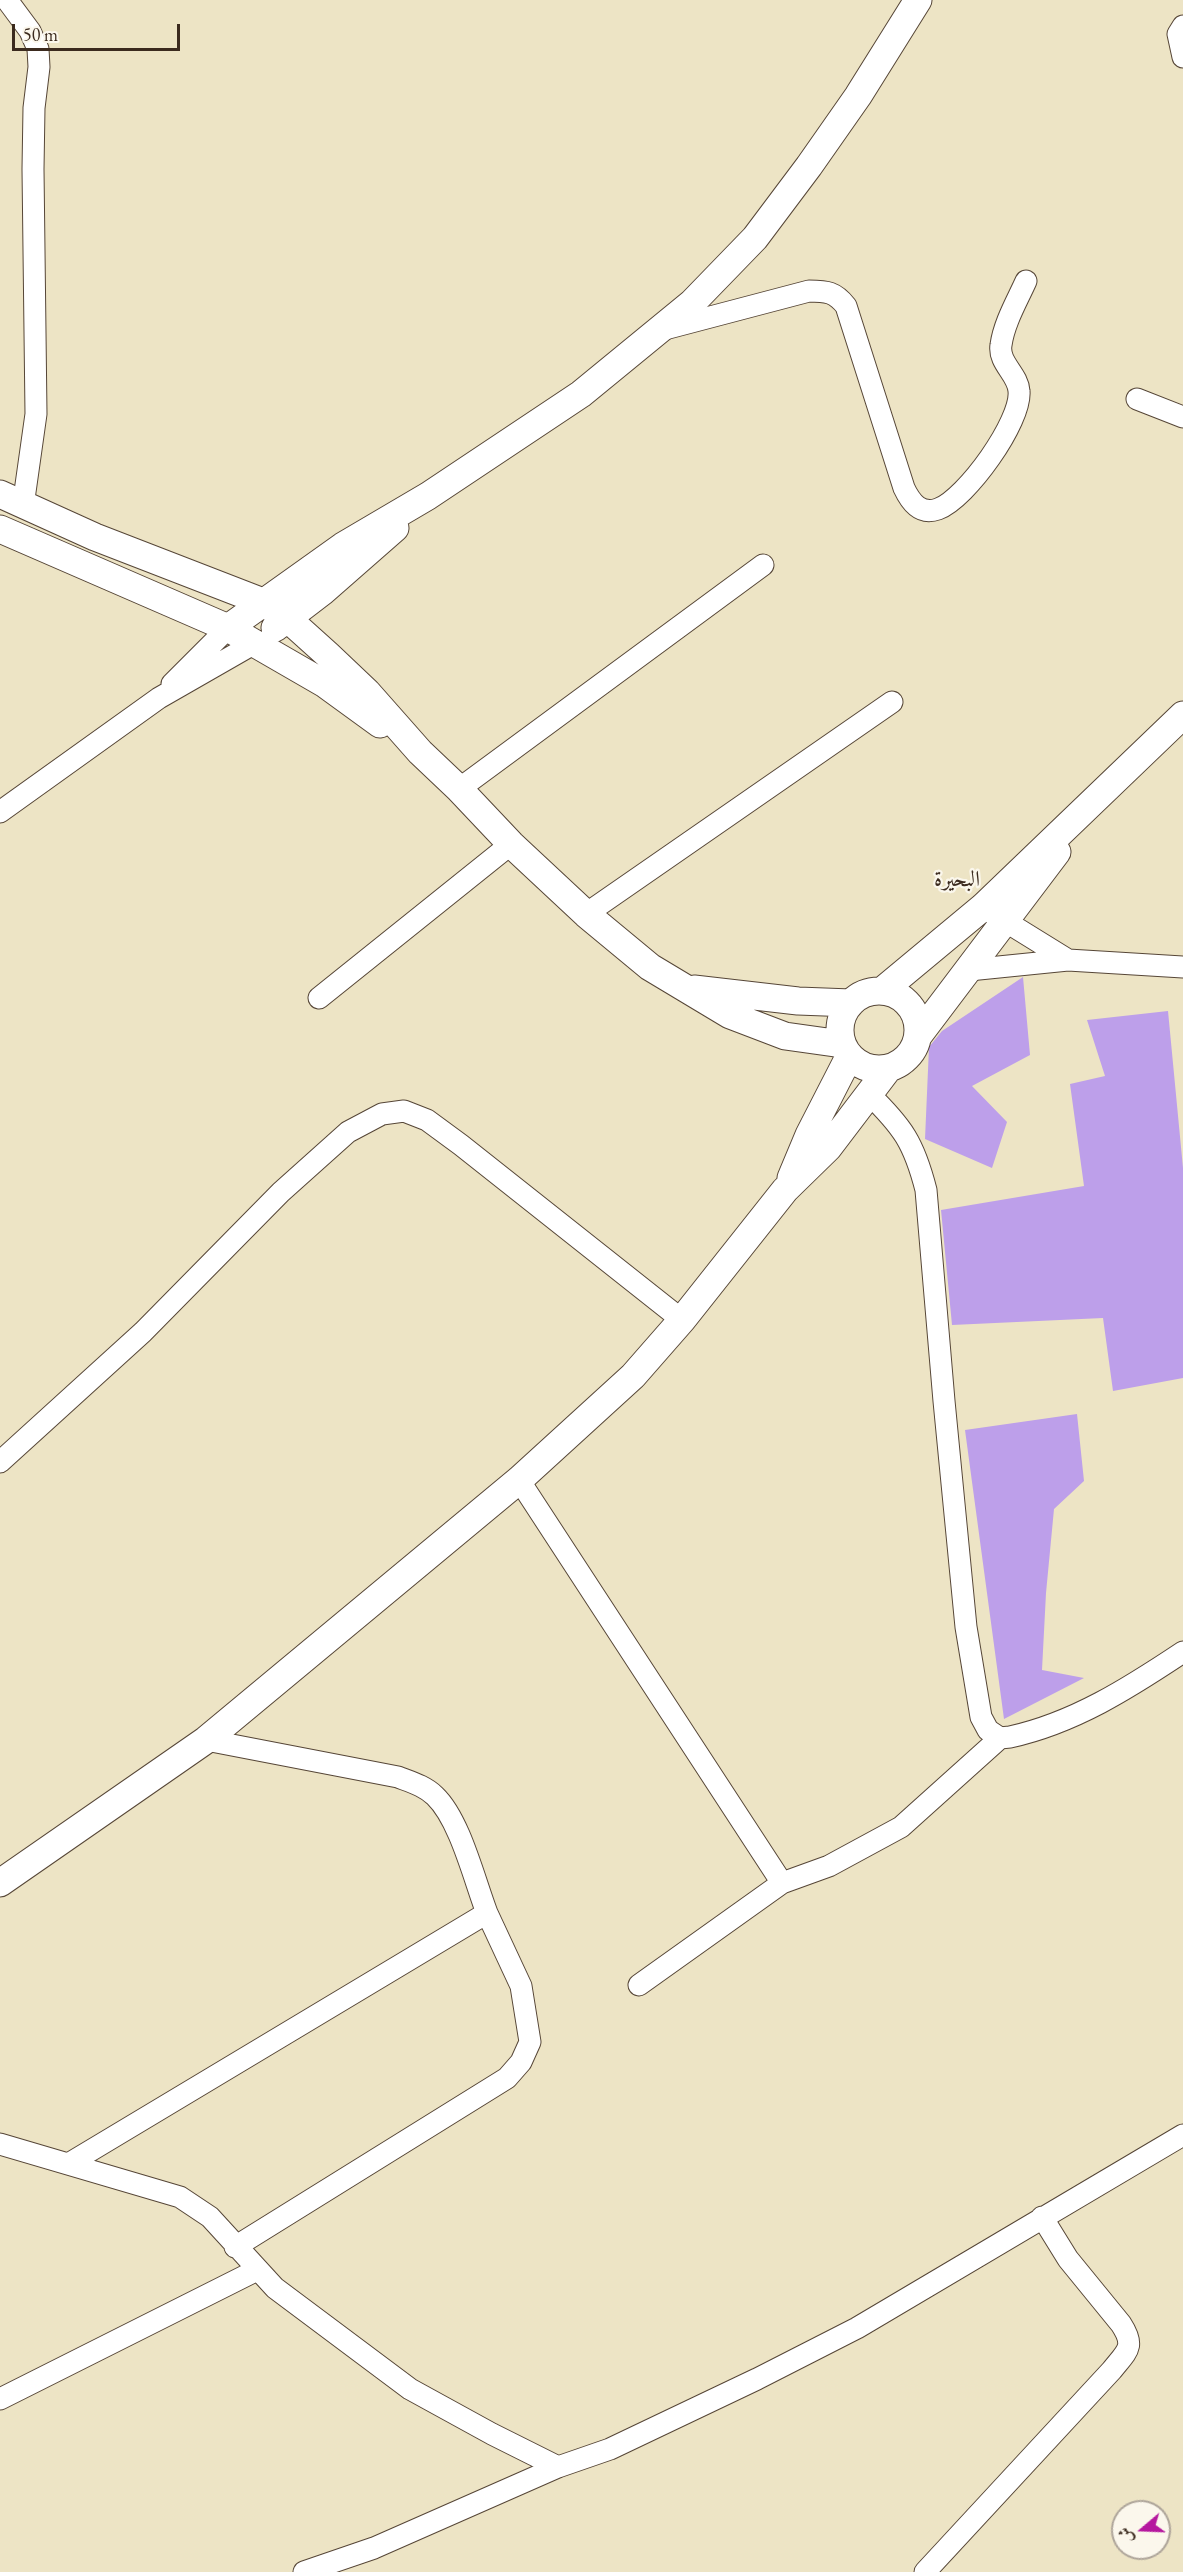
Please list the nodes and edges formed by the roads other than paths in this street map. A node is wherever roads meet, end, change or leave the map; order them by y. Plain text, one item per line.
1 (7, 0) edge
2 (918, 0) edge
3 (1183, 26) edge
4 (1183, 57) edge
5 (1026, 281) dead end
6 (661, 330) junction
7 (1137, 399) dead end
8 (1183, 417) edge
9 (428, 496) junction
10 (11, 500) edge
11 (0, 529) edge
12 (763, 565) dead end
13 (263, 602) junction
14 (288, 619) junction
15 (228, 628) junction
16 (255, 643) junction
17 (159, 698) junction
18 (892, 702) dead end
19 (1183, 715) edge
20 (420, 752) junction
21 (459, 789) junction
22 (1101, 793) junction
23 (0, 812) edge
24 (511, 844) junction
25 (983, 906) junction
26 (586, 915) junction
27 (1005, 922) junction
28 (1068, 960) junction
29 (1183, 967) edge
30 (969, 970) junction
31 (689, 988) junction
32 (882, 991) junction
33 (319, 998) dead end
34 (850, 1003) junction
35 (918, 1036) junction
36 (845, 1051) junction
37 (888, 1069) junction
38 (868, 1093) junction
39 (785, 1190) junction
40 (682, 1320) junction
41 (0, 1462) edge
42 (519, 1480) junction
43 (1183, 1652) edge
44 (1000, 1738) junction
45 (206, 1740) junction
46 (0, 1883) edge
47 (782, 1883) junction
48 (487, 1913) junction
49 (639, 1985) dead end
50 (1183, 2135) edge
51 (0, 2144) edge
52 (70, 2163) junction
53 (1042, 2217) junction
54 (235, 2247) junction
55 (257, 2270) junction
56 (0, 2399) edge
57 (558, 2467) junction
58 (374, 2548) junction
59 (304, 2572) edge
60 (352, 2572) edge
61 (925, 2572) edge

1 - 10 street
2 - 6 street
3 - 4 street
5 - 6 street
6 - 9 street
7 - 8 street
9 - 13 street
9 - 14 street
10 - 13 street
11 - 15 street
12 - 21 street
13 - 14 street
13 - 15 street
14 - 16 street
14 - 20 street
15 - 16 street
15 - 17 street
16 - 17 street
16 - 20 street
17 - 23 street
18 - 26 street
19 - 22 street
20 - 21 street
21 - 24 street
22 - 25 street
22 - 27 street
24 - 26 street
24 - 33 street
25 - 27 street
25 - 32 street
26 - 31 street
27 - 28 street
27 - 30 street
28 - 29 street
28 - 30 street
30 - 35 street
31 - 34 street
31 - 36 street
32 - 34 street
32 - 35 street
34 - 36 street
35 - 37 street
36 - 37 street
36 - 39 street
37 - 38 street
38 - 39 street
38 - 44 street
39 - 40 street
40 - 41 street
40 - 42 street
42 - 45 street
42 - 47 street
43 - 44 street
44 - 47 street
45 - 46 street
45 - 48 street
47 - 49 street
48 - 52 street
48 - 54 street
50 - 53 street
51 - 52 street
52 - 54 street
53 - 57 street
53 - 61 street
54 - 55 street
55 - 56 street
55 - 57 street
57 - 58 street
58 - 59 street
58 - 60 street

